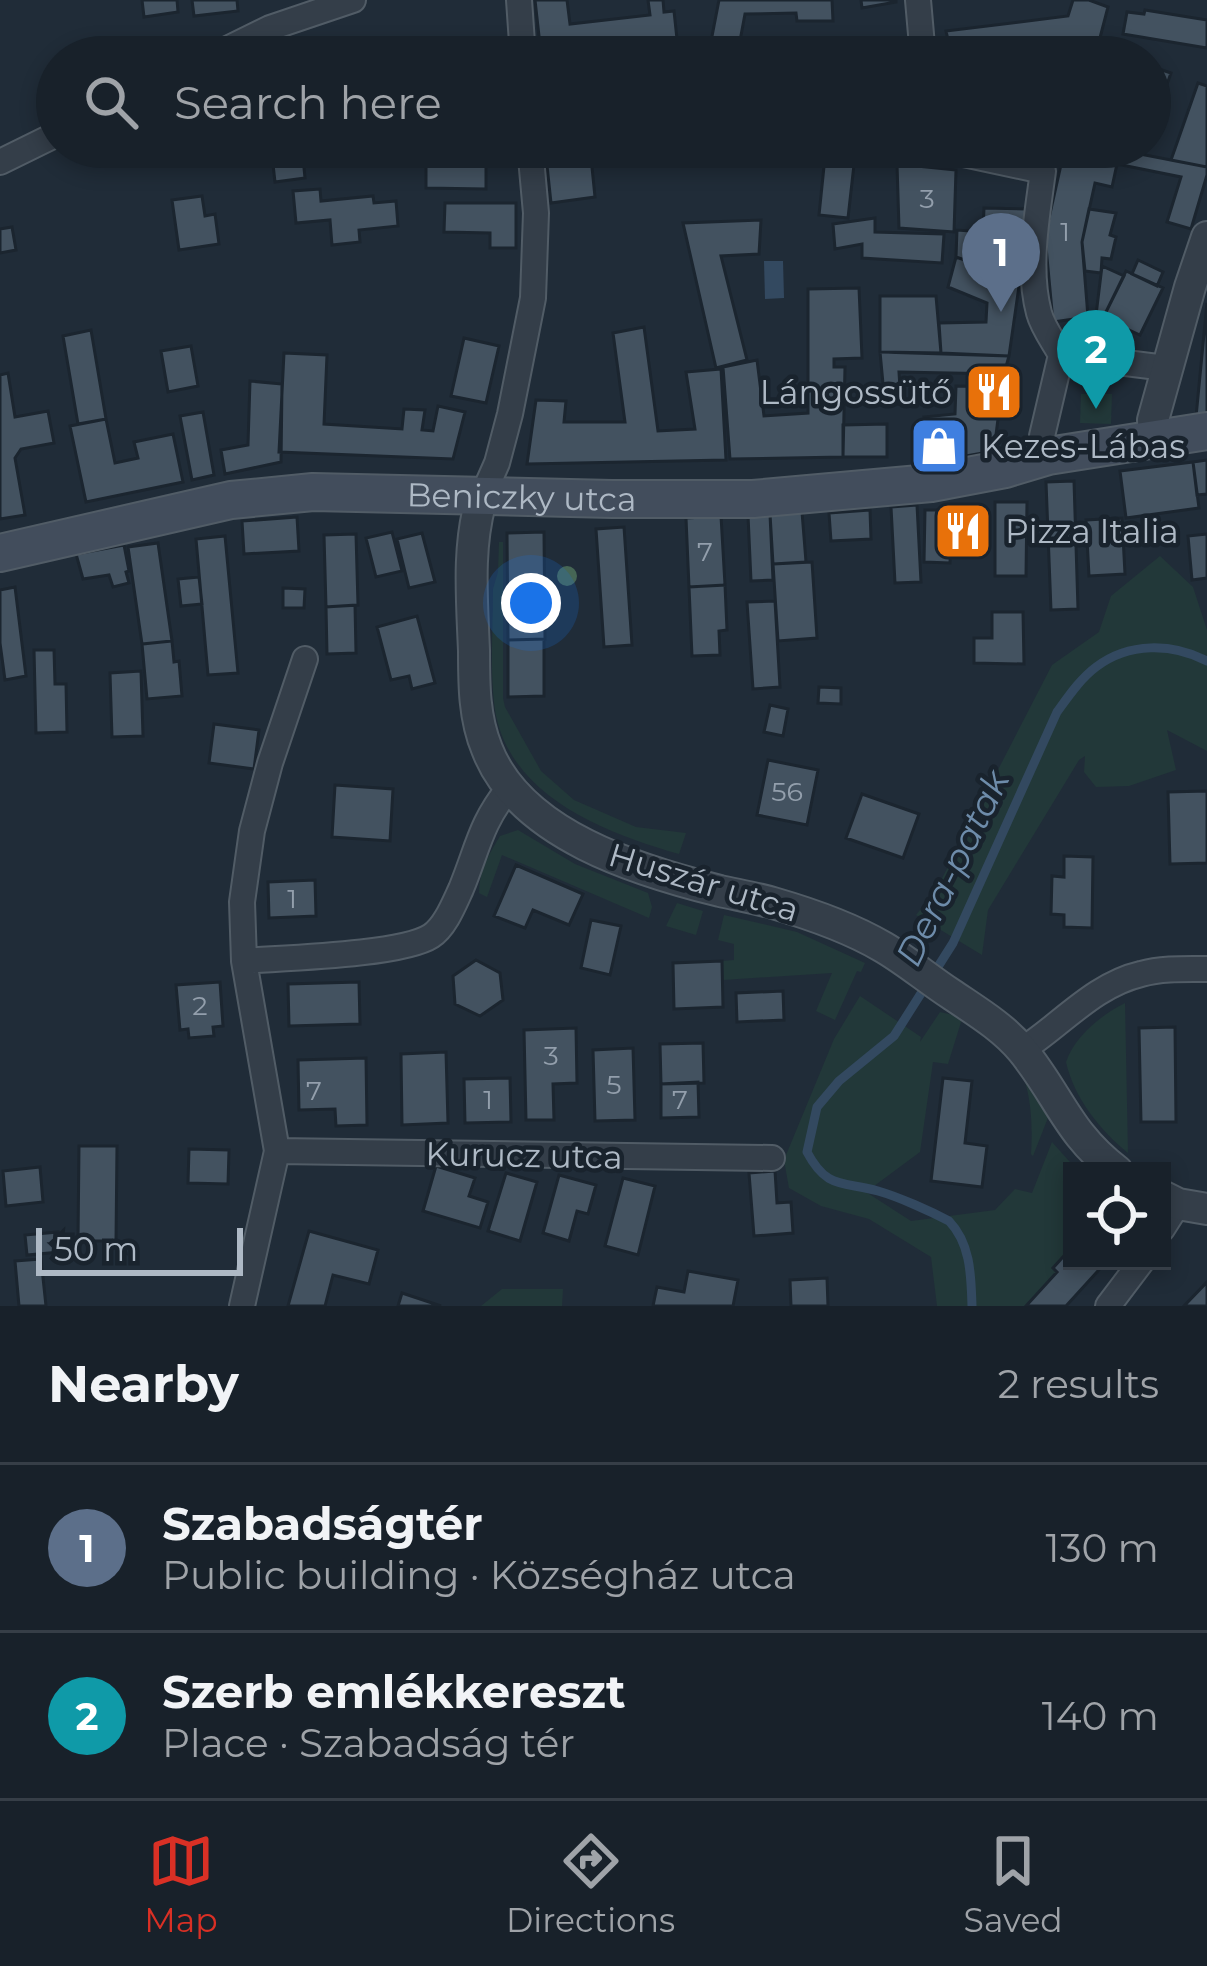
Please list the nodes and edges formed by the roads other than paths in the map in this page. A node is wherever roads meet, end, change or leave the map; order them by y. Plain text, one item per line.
1 (353, 0) edge
2 (519, 0) edge
3 (918, 0) edge
4 (254, 36) edge
5 (522, 36) edge
6 (921, 36) edge
7 (36, 144) edge
8 (0, 162) edge
9 (532, 168) edge
10 (1028, 168) edge
11 (1207, 236) edge
12 (1061, 355) junction
13 (1166, 368) junction
14 (1207, 431) edge
15 (1154, 439) junction
16 (1048, 457) junction
17 (482, 497) junction
18 (0, 554) edge
19 (305, 659) dead end
20 (509, 788) junction
21 (244, 962) junction
22 (1207, 969) edge
23 (1022, 1050) junction
24 (277, 1151) junction
25 (772, 1158) dead end
26 (1105, 1162) edge
27 (1135, 1270) edge
28 (242, 1306) edge
29 (1108, 1306) edge

1 - 4 street
2 - 5 street
3 - 6 street
7 - 8 street
9 - 17 street
10 - 12 street
11 - 13 street
12 - 13 street
12 - 16 street
13 - 15 street
14 - 15 main road, Beniczky utca
15 - 16 main road, Beniczky utca
16 - 17 main road, Beniczky utca
17 - 18 main road, Beniczky utca
17 - 20 street, Huszár utca
19 - 21 street
20 - 21 street
20 - 23 street, Huszár utca
21 - 24 street
22 - 23 street
23 - 26 street, Huszár utca
24 - 25 street, Kurucz utca
24 - 28 street
27 - 29 street

